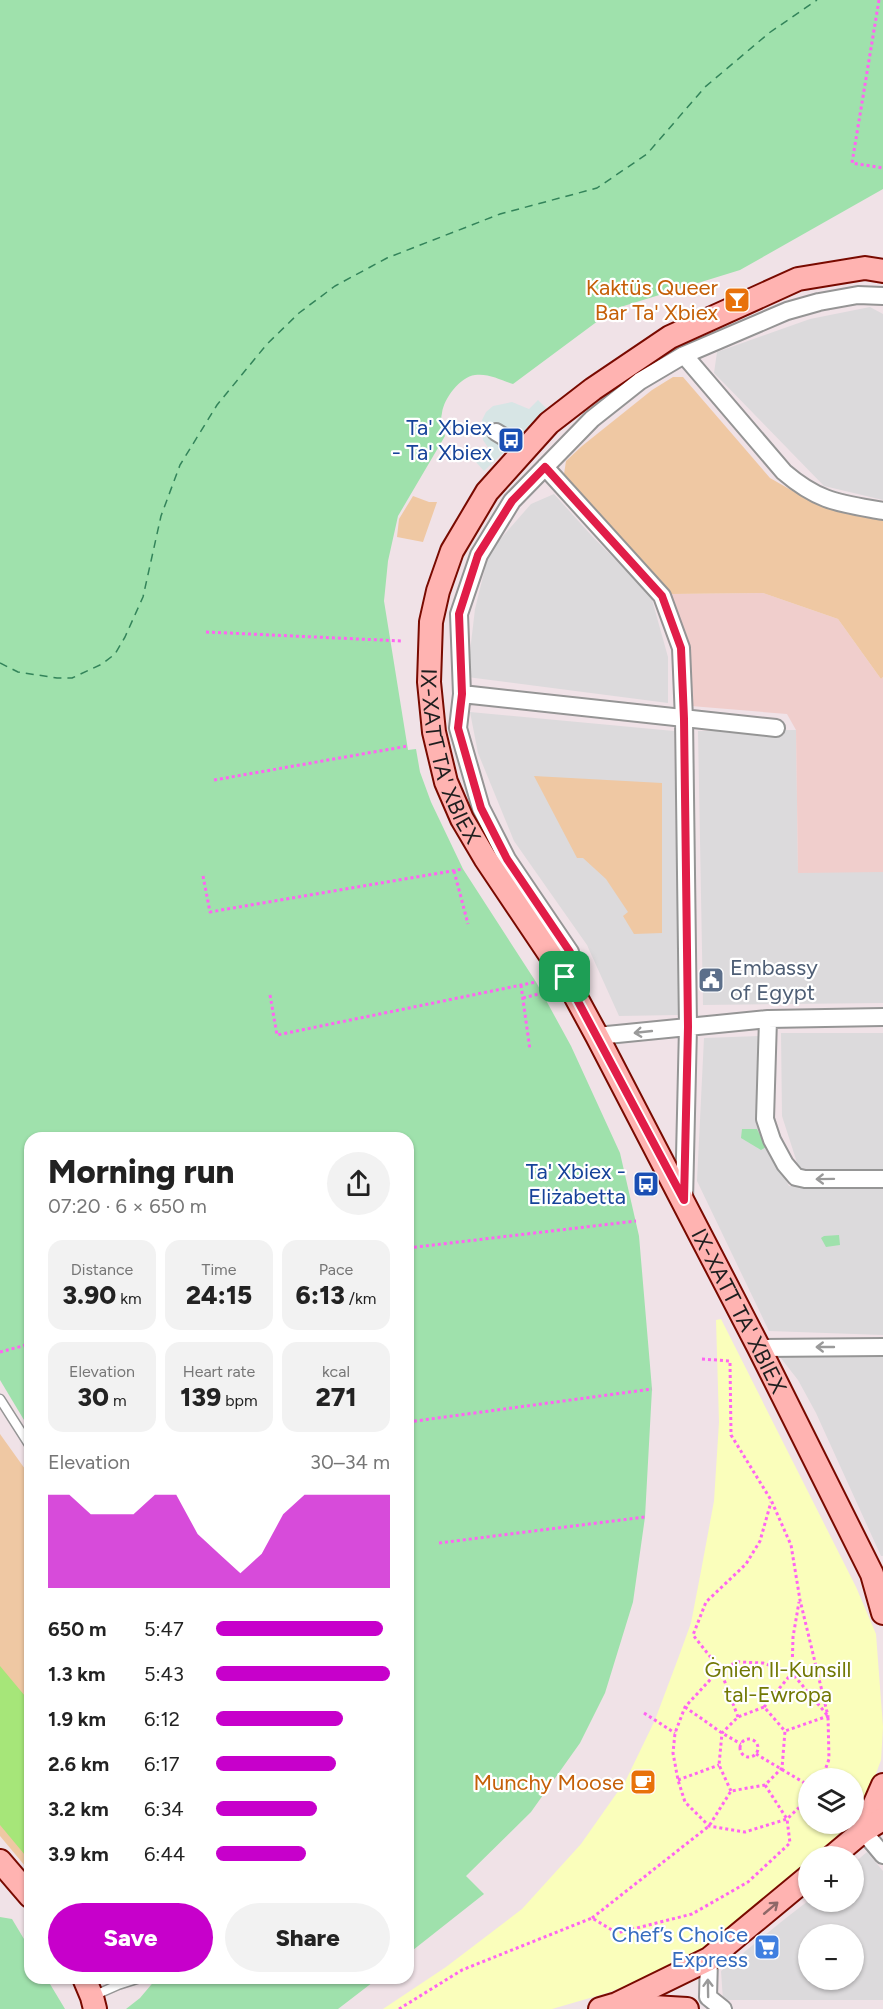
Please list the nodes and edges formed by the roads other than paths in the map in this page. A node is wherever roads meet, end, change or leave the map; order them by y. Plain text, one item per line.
1 (883, 271) edge
2 (883, 296) edge
3 (684, 355) junction
4 (496, 432) dead end
5 (518, 458) junction
6 (545, 467) junction
7 (883, 511) edge
8 (462, 694) junction
9 (684, 719) junction
10 (776, 728) dead end
11 (565, 977) junction
12 (883, 1017) edge
13 (768, 1019) junction
14 (688, 1027) junction
15 (597, 1036) junction
16 (883, 1179) edge
17 (684, 1200) junction
18 (883, 1347) edge
19 (759, 1348) junction
20 (0, 1399) edge
21 (24, 1437) edge
22 (883, 1613) edge
23 (883, 1785) edge
24 (883, 1819) edge
25 (864, 1830) edge
26 (864, 1831) edge
27 (864, 1833) edge
28 (861, 1834) edge
29 (846, 1846) edge
30 (883, 1855) edge
31 (0, 1861) edge
32 (798, 1885) edge
33 (24, 1889) edge
34 (709, 1959) junction
35 (121, 1984) edge
36 (90, 1995) edge
37 (608, 2007) edge
38 (687, 2009) edge
39 (723, 2009) edge

1 - 5 main road, IX-XATT TA' XBIEX
2 - 3 street
3 - 6 street
3 - 7 street
4 - 5 street
5 - 11 main road, IX-XATT TA' XBIEX
6 - 8 street
6 - 9 street
8 - 9 street
8 - 11 street
9 - 10 street
9 - 14 street
11 - 15 main road, IX-XATT TA' XBIEX
12 - 13 street
13 - 14 street
16 -> 13 street
14 -> 15 street
14 - 17 street
15 - 17 main road, IX-XATT TA' XBIEX
17 - 19 main road, IX-XATT TA' XBIEX
18 -> 19 street
19 - 22 main road, IX-XATT TA' XBIEX
20 - 21 lane
23 - 25 main road
24 - 26 main road
27 - 30 street
28 - 29 main road
31 - 33 main road
34 -> 32 main road
34 - 37 main road
39 -> 34 street
35 - 36 lane
37 - 38 main road

